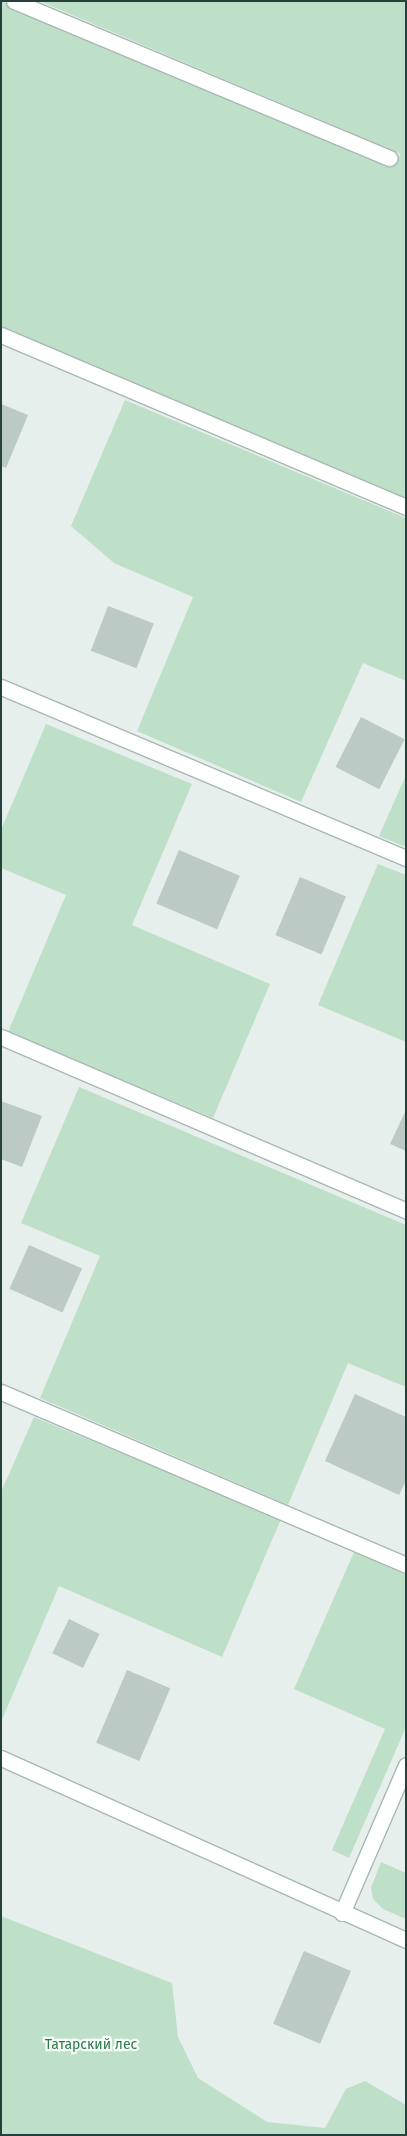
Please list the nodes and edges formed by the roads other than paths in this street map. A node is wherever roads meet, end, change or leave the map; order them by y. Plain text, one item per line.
1 (14, 1) edge
2 (390, 158) dead end
3 (1, 335) edge
4 (406, 507) edge
5 (1, 687) edge
6 (406, 858) edge
7 (1, 1037) edge
8 (406, 1211) edge
9 (1, 1392) edge
10 (406, 1565) edge
11 (1, 1758) edge
12 (406, 1765) edge
13 (342, 1912) junction
14 (406, 1940) edge

1 - 2 street
3 - 4 street
5 - 6 street
7 - 8 street
9 - 10 street
11 - 13 street
12 - 13 street
13 - 14 street

